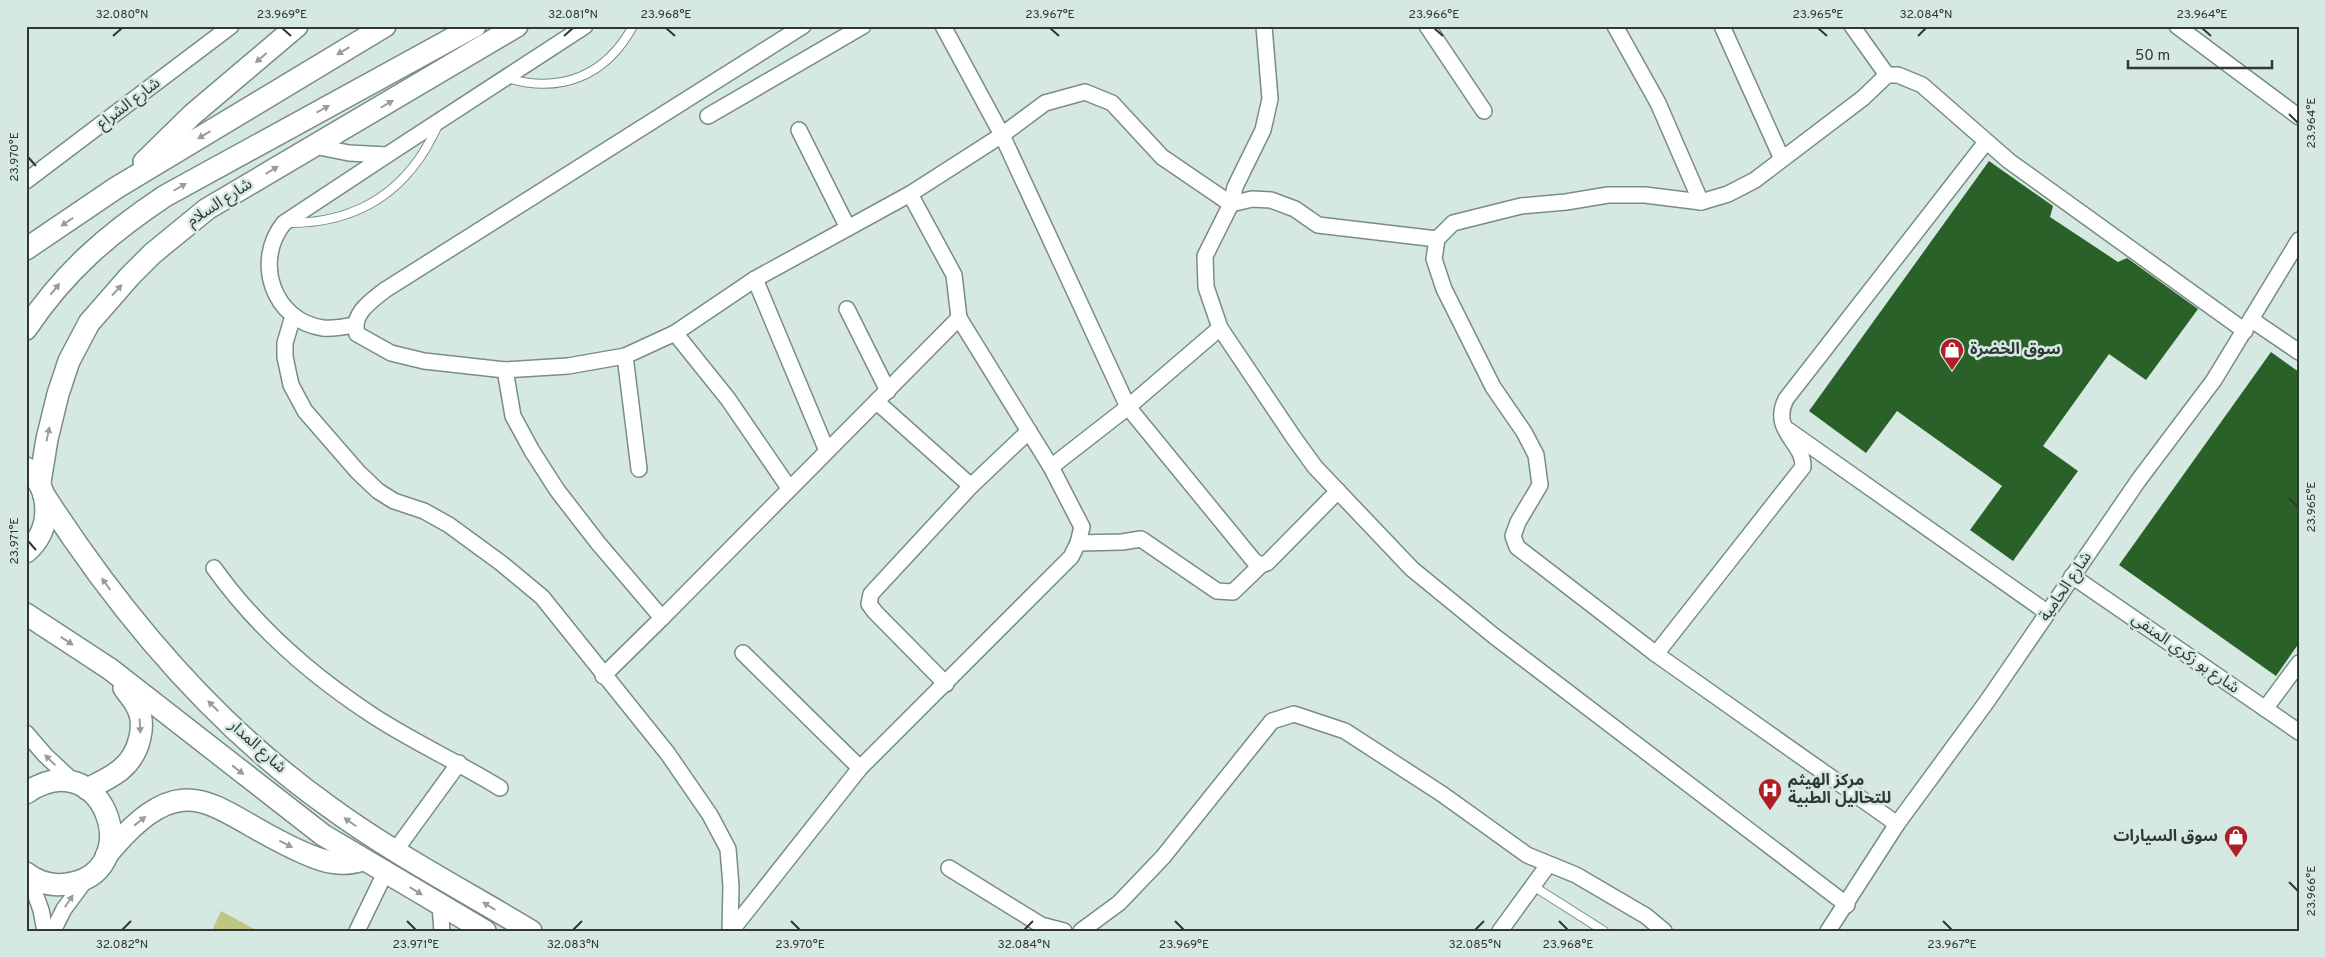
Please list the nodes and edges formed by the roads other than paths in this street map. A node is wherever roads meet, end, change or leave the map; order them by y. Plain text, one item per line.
1 (231, 26) edge
2 (297, 26) edge
3 (385, 26) edge
4 (475, 26) edge
5 (517, 26) edge
6 (585, 26) edge
7 (633, 26) edge
8 (803, 26) edge
9 (863, 26) edge
10 (942, 26) edge
11 (1264, 26) edge
12 (1427, 26) edge
13 (1615, 26) edge
14 (1722, 26) edge
15 (1852, 26) edge
16 (2177, 26) edge
17 (1887, 75) junction
18 (505, 77) junction
19 (1484, 111) dead end
20 (708, 116) dead end
21 (2299, 117) edge
22 (440, 121) junction
23 (799, 130) dead end
24 (1002, 135) junction
25 (1986, 142) junction
26 (314, 146) junction
27 (387, 155) junction
28 (1782, 158) junction
29 (26, 181) edge
30 (116, 188) junction
31 (910, 194) junction
32 (1701, 202) junction
33 (1231, 204) junction
34 (284, 223) junction
35 (848, 228) junction
36 (1437, 239) junction
37 (2299, 240) edge
38 (26, 249) edge
39 (755, 279) junction
40 (847, 309) dead end
41 (293, 316) junction
42 (959, 318) junction
43 (354, 325) junction
44 (2248, 325) junction
45 (26, 328) edge
46 (1220, 328) junction
47 (675, 333) junction
48 (2299, 352) edge
49 (625, 356) junction
50 (505, 370) junction
51 (888, 391) junction
52 (877, 402) junction
53 (1128, 407) junction
54 (1786, 429) junction
55 (1029, 431) junction
56 (827, 452) junction
57 (1050, 467) junction
58 (639, 469) dead end
59 (37, 482) edge
60 (972, 486) junction
61 (789, 488) junction
62 (1338, 492) junction
63 (1078, 543) junction
64 (26, 552) edge
65 (1261, 565) junction
66 (214, 568) dead end
67 (2072, 576) junction
68 (2048, 613) junction
69 (26, 614) edge
70 (662, 618) junction
71 (742, 652) dead end
72 (1656, 654) junction
73 (2299, 662) edge
74 (110, 669) junction
75 (603, 676) junction
76 (946, 684) junction
77 (2265, 709) junction
78 (2299, 732) edge
79 (26, 733) edge
80 (459, 763) junction
81 (860, 768) junction
82 (81, 786) junction
83 (500, 788) dead end
84 (26, 793) edge
85 (1897, 824) junction
86 (396, 851) junction
87 (106, 856) junction
88 (362, 860) junction
89 (1548, 865) junction
90 (949, 868) dead end
91 (385, 873) junction
92 (27, 874) edge
93 (90, 875) junction
94 (1533, 886) junction
95 (1846, 905) junction
96 (440, 906) junction
97 (45, 931) edge
98 (53, 931) edge
99 (357, 931) edge
100 (442, 931) edge
101 (485, 931) edge
102 (531, 931) edge
103 (731, 931) edge
104 (1064, 931) edge
105 (1082, 931) edge
106 (1500, 931) edge
107 (1604, 931) edge
108 (1664, 931) edge
109 (1828, 931) edge

1 - 29 street, شارع الشراع
2 -> 30 street
3 -> 30 street
45 -> 4 street
26 -> 5 street, شارع السلام
6 - 18 street
7 - 18 lane
8 - 43 street
9 - 20 street
10 - 24 street
11 - 33 street
12 - 19 street
13 - 32 street
14 - 28 street
15 - 17 street
16 - 21 street
17 - 25 street
17 - 28 street
18 - 22 street
22 - 27 street
22 - 34 lane
23 - 35 street
24 - 31 street
24 - 33 street
24 - 53 street
25 - 44 street
25 - 54 street
26 - 27 street
59 -> 26 street, شارع السلام
27 - 34 street
28 - 32 street
30 -> 38 street
31 - 35 street
31 - 42 street
32 - 36 street
33 - 36 street
33 - 46 street
34 - 41 street
35 - 39 street
36 - 72 street
37 - 44 street, شارع الحامية
39 - 47 street
39 - 56 street
40 - 51 street
41 - 43 street
41 - 75 street
42 - 51 street
42 - 55 street
43 - 50 street
44 - 48 street
44 - 67 street, شارع الحامية
46 - 53 street
46 - 62 street
47 - 49 street
47 - 61 street
49 - 50 street
49 - 58 street
50 - 70 street
51 - 52 street
52 - 56 street
52 - 60 street
53 - 57 street
53 - 65 street
54 - 68 street
54 - 72 street
55 - 57 street
55 - 60 street
56 - 61 street
57 - 63 street
59 - 64 street, شارع السلام
86 -> 59 street, شارع المدار
60 - 76 street
61 - 70 street
62 - 65 street
62 - 95 street
63 - 65 street
63 - 76 street
66 - 80 street
67 - 68 street, شارع الحامية
67 - 77 street, شارع بو زكري المنفي
68 - 85 street, شارع الحامية
69 -> 74 street, شارع المدار
70 - 75 street
71 - 81 street
72 - 85 street
73 - 77 street
74 -> 82 street
74 -> 88 street, شارع المدار
75 - 103 street
76 - 81 street
77 - 78 street, شارع بو زكري المنفي
82 -> 79 street
80 - 83 street
80 - 86 street
81 - 103 street
82 - 84 street
82 - 87 street
85 - 95 street, شارع الحامية
102 -> 86 street, شارع المدار
87 -> 88 street
87 - 93 street
88 - 91 street, شارع المدار
89 - 94 street
89 - 105 street
89 - 108 street
90 - 104 street
91 -> 96 street, شارع المدار
91 - 99 street
92 - 93 street
92 - 97 street
98 -> 93 street
94 - 106 street
94 - 107 lane
95 - 109 street, شارع الحامية
96 - 100 street
96 - 101 street, شارع المدار

